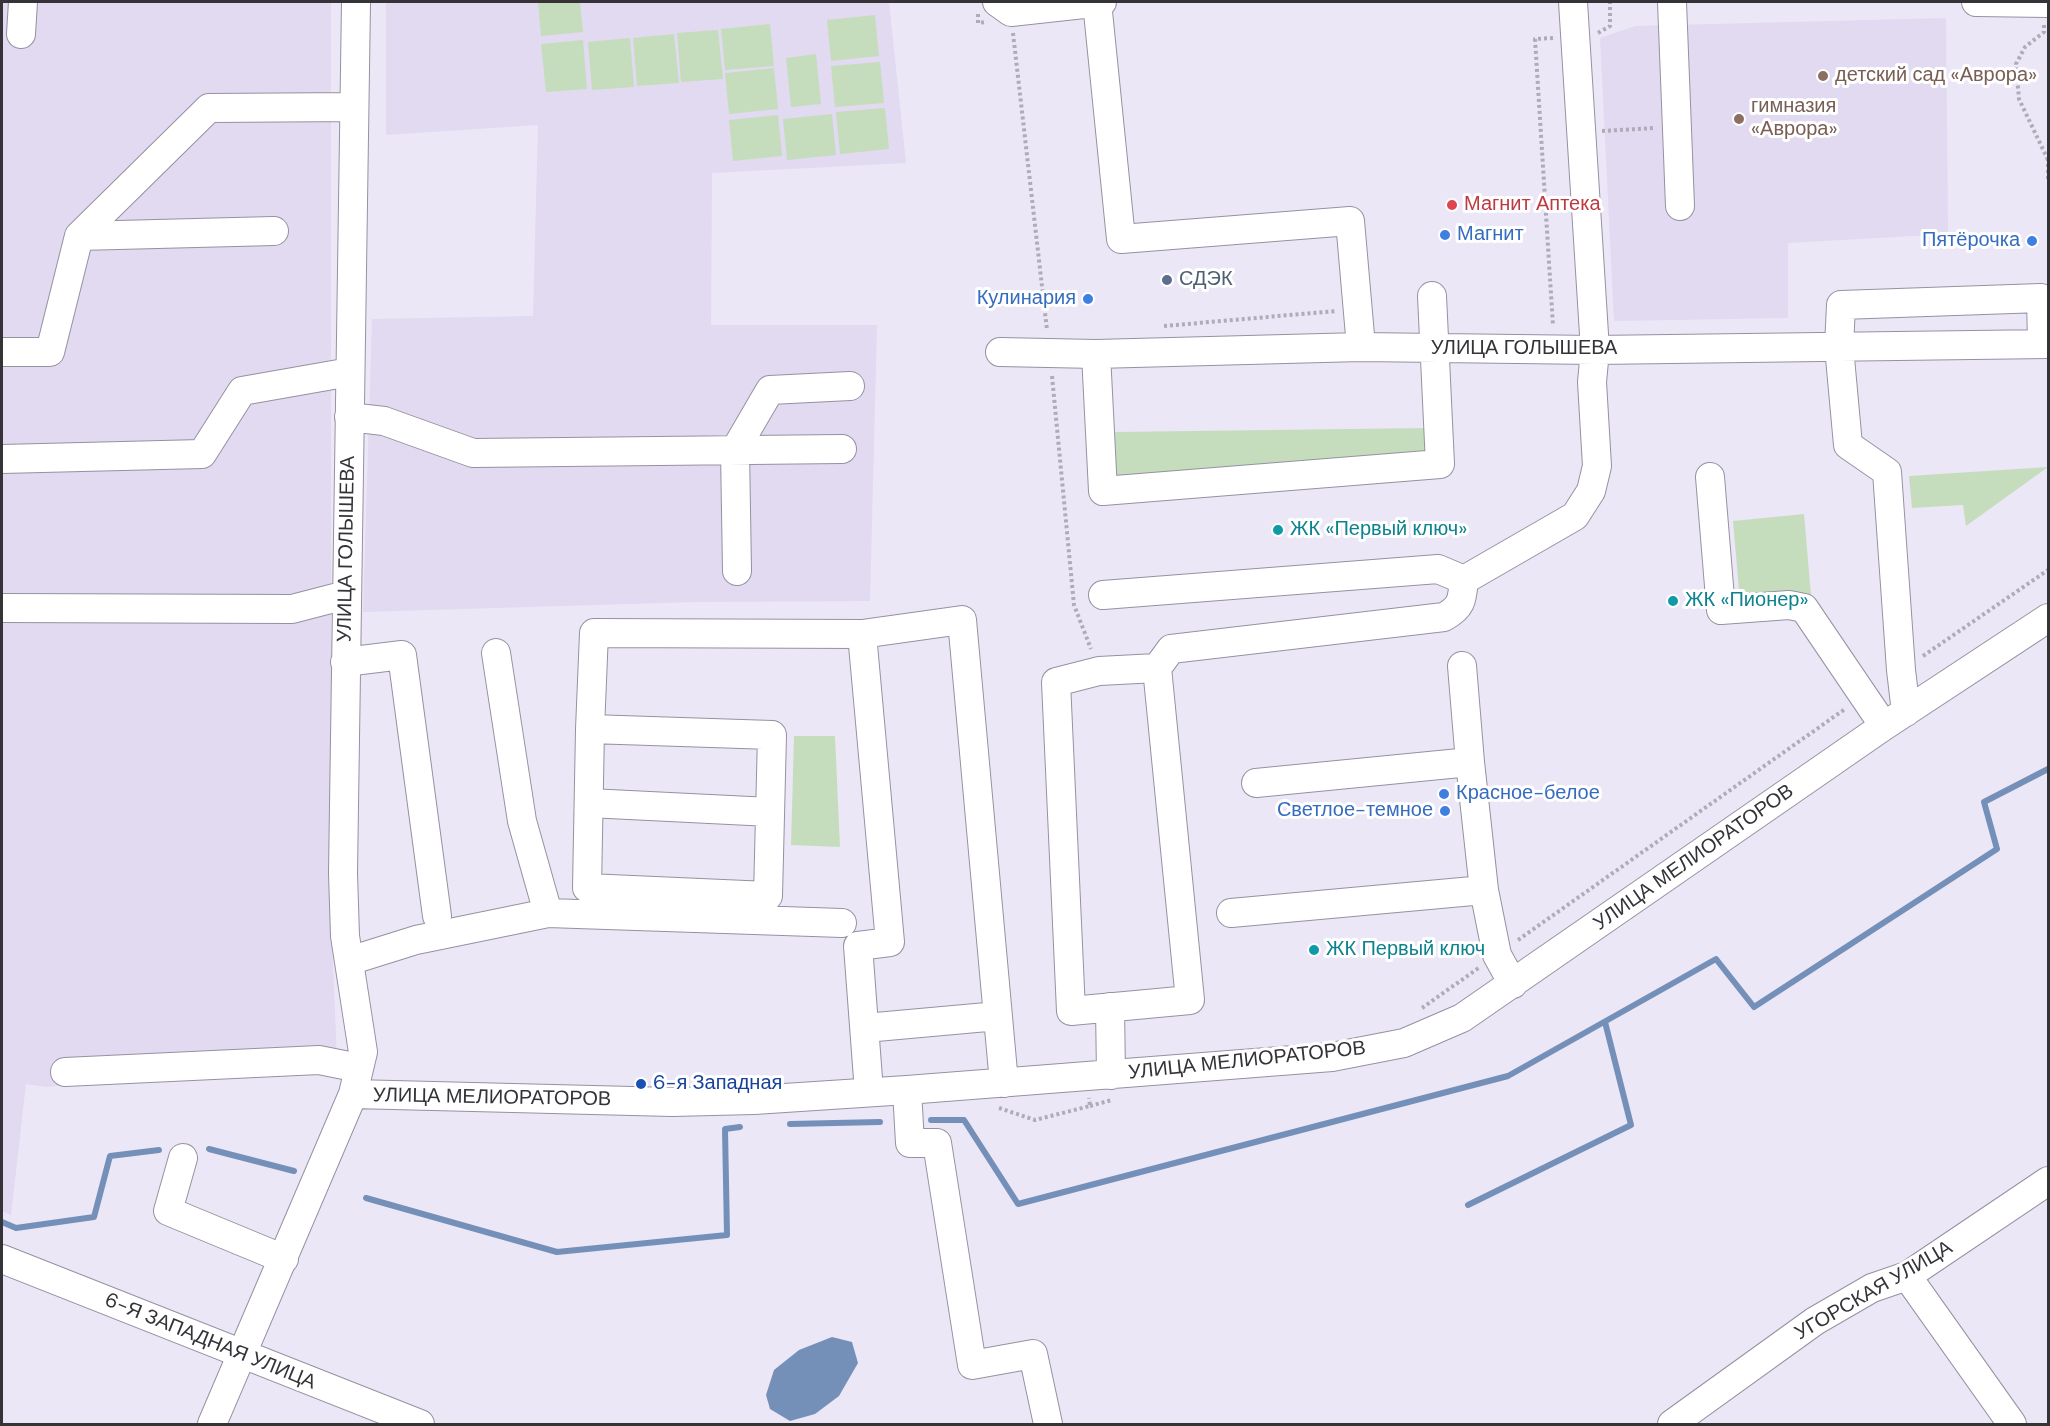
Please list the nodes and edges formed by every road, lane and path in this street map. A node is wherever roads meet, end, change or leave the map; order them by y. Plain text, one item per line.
1 (23, 2) edge
2 (356, 2) edge
3 (997, 2) edge
4 (1099, 2) edge
5 (1573, 2) edge
6 (1610, 2) edge
7 (1672, 2) edge
8 (1976, 2) edge
9 (2047, 3) edge
10 (21, 34) dead end
11 (1576, 37) junction
12 (354, 107) junction
13 (1677, 127) junction
14 (1581, 131) junction
15 (2048, 159) edge
16 (2049, 182) edge
17 (1680, 206) dead end
18 (274, 231) dead end
19 (79, 236) junction
20 (1432, 296) dead end
21 (2045, 344) edge
22 (1839, 346) junction
23 (1361, 347) junction
24 (1434, 349) junction
25 (1554, 350) junction
26 (1595, 350) junction
27 (2, 352) edge
28 (1000, 352) dead end
29 (1096, 354) junction
30 (350, 372) junction
31 (850, 386) dead end
32 (350, 417) junction
33 (842, 449) dead end
34 (735, 450) junction
35 (2, 459) edge
36 (1710, 477) dead end
37 (2049, 570) edge
38 (737, 571) dead end
39 (1464, 580) junction
40 (346, 595) junction
41 (1103, 595) dead end
42 (2, 608) edge
43 (2049, 618) edge
44 (862, 634) junction
45 (496, 653) dead end
46 (345, 662) junction
47 (1462, 666) dead end
48 (1156, 668) junction
49 (1901, 670) junction
50 (1864, 696) junction
51 (1895, 719) junction
52 (590, 729) junction
53 (1470, 762) junction
54 (1256, 783) dead end
55 (589, 802) junction
56 (770, 812) junction
57 (1484, 890) junction
58 (1231, 913) dead end
59 (548, 914) junction
60 (437, 916) dead end
61 (842, 923) dead end
62 (1497, 955) junction
63 (349, 961) junction
64 (1513, 984) junction
65 (1110, 1007) junction
66 (1413, 1014) dead end
67 (998, 1016) junction
68 (865, 1028) junction
69 (65, 1072) dead end
70 (1111, 1075) junction
71 (356, 1081) junction
72 (1004, 1083) junction
73 (907, 1090) junction
74 (869, 1092) junction
75 (183, 1158) dead end
76 (2049, 1181) edge
77 (2, 1259) edge
78 (284, 1259) junction
79 (1907, 1276) junction
80 (243, 1355) junction
81 (212, 1425) edge
82 (420, 1425) edge
83 (1048, 1425) edge
84 (1672, 1425) edge
85 (2012, 1425) edge

1 - 10 street
2 - 12 street, УЛИЦА ГОЛЫШЕВА
3 - 4 street
4 - 23 street
5 - 11 street
6 - 11 path
7 - 13 street
8 - 9 street
9 - 15 path
11 - 14 street
11 - 25 path
12 - 19 street
12 - 30 street, УЛИЦА ГОЛЫШЕВА
13 - 14 path
13 - 17 street
14 - 26 street
15 - 16 path
18 - 19 street
19 - 27 street
20 - 24 street
21 - 22 street, УЛИЦА ГОЛЫШЕВА
21 - 22 street
22 - 26 street, УЛИЦА ГОЛЫШЕВА
22 - 49 street
23 - 24 street, УЛИЦА ГОЛЫШЕВА
23 - 29 street, УЛИЦА ГОЛЫШЕВА
24 - 25 street, УЛИЦА ГОЛЫШЕВА
24 - 29 street
25 - 26 street, УЛИЦА ГОЛЫШЕВА
26 - 39 street
28 - 29 street, УЛИЦА ГОЛЫШЕВА
30 - 32 street, УЛИЦА ГОЛЫШЕВА
30 - 35 street
31 - 34 street
32 - 34 street
32 - 40 street, УЛИЦА ГОЛЫШЕВА
33 - 34 street
34 - 38 street
36 - 50 street
37 - 49 path
39 - 41 street
39 - 48 street
40 - 42 street
40 - 46 street, УЛИЦА ГОЛЫШЕВА
43 - 51 street, УЛИЦА МЕЛИОРАТОРОВ
44 - 52 street
44 - 67 street
44 - 68 street
45 - 59 street
46 - 60 street
46 - 63 street, УЛИЦА ГОЛЫШЕВА
47 - 53 street
48 - 65 street
48 - 65 street
49 - 51 street
50 - 51 street
50 - 62 path
51 - 64 street, УЛИЦА МЕЛИОРАТОРОВ
52 - 55 street
52 - 56 street
53 - 54 street
53 - 57 street
55 - 56 street
55 - 56 street
57 - 58 street
57 - 62 street
59 - 61 street
59 - 63 street
62 - 64 street
62 - 66 path
63 - 71 street, УЛИЦА ГОЛЫШЕВА
64 - 70 street, УЛИЦА МЕЛИОРАТОРОВ
65 - 70 street
67 - 68 street
67 - 72 street
68 - 74 street
69 - 71 street, УЛИЦА МЕЛИОРАТОРОВ
70 - 72 street, УЛИЦА МЕЛИОРАТОРОВ
71 - 74 street, УЛИЦА МЕЛИОРАТОРОВ
71 - 78 street, УЛИЦА ГОЛЫШЕВА
72 - 73 street, УЛИЦА МЕЛИОРАТОРОВ
73 - 74 street, УЛИЦА МЕЛИОРАТОРОВ
73 - 83 street
75 - 78 street
76 - 79 street, УГОРСКАЯ УЛИЦА
77 - 80 street, 6-Я ЗАПАДНАЯ УЛИЦА
78 - 80 street, УЛИЦА ГОЛЫШЕВА
79 - 84 street, УГОРСКАЯ УЛИЦА
79 - 85 street
80 - 81 street, УЛИЦА ГОЛЫШЕВА
80 - 82 street, 6-Я ЗАПАДНАЯ УЛИЦА

